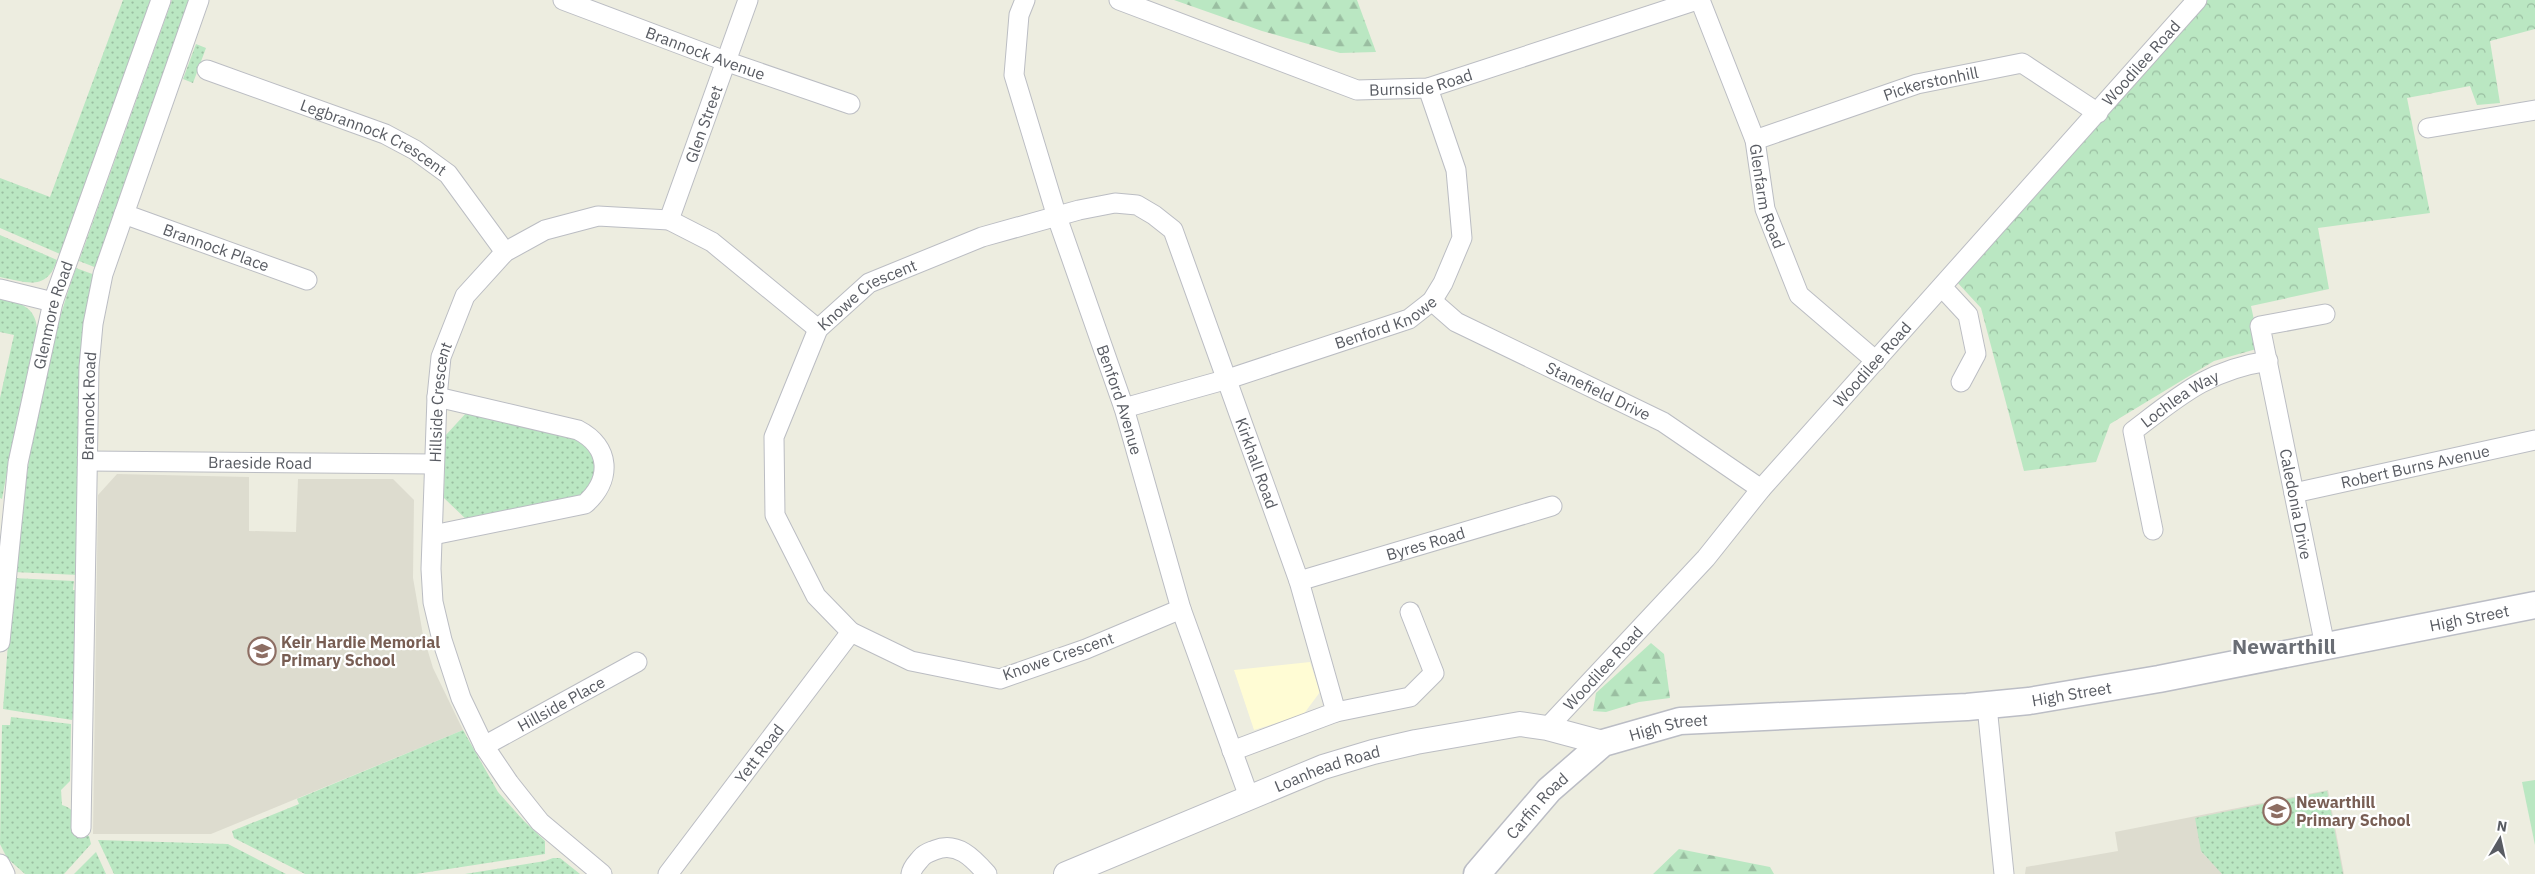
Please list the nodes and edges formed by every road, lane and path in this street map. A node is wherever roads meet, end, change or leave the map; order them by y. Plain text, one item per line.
1 (161, 0) edge
2 (198, 0) edge
3 (563, 0) edge
4 (748, 0) edge
5 (1025, 0) edge
6 (1119, 0) edge
7 (1699, 0) edge
8 (2197, 0) edge
9 (725, 61) junction
10 (208, 70) dead end
11 (1428, 88) junction
12 (850, 104) dead end
13 (2535, 110) edge
14 (2098, 113) junction
15 (2428, 128) dead end
16 (1756, 140) junction
17 (124, 214) junction
18 (1057, 217) junction
19 (669, 220) junction
20 (505, 252) junction
21 (307, 280) dead end
22 (1942, 287) junction
23 (0, 290) edge
24 (1432, 301) junction
25 (53, 302) junction
26 (2325, 314) dead end
27 (818, 329) junction
28 (1876, 361) junction
29 (2268, 361) junction
30 (1228, 380) junction
31 (1961, 382) dead end
32 (437, 397) junction
33 (1124, 408) junction
34 (2535, 440) edge
35 (88, 461) junction
36 (434, 464) junction
37 (1761, 489) junction
38 (2294, 493) junction
39 (1552, 506) dead end
40 (2153, 530) dead end
41 (433, 535) junction
42 (1300, 581) junction
43 (2535, 605) edge
44 (1181, 609) junction
45 (1410, 612) dead end
46 (851, 632) junction
47 (0, 642) edge
48 (2325, 646) junction
49 (637, 662) dead end
50 (1987, 706) junction
51 (1336, 712) junction
52 (1547, 728) junction
53 (1603, 743) junction
54 (484, 746) junction
55 (1232, 751) junction
56 (1249, 797) junction
57 (81, 828) dead end
58 (0, 864) edge
59 (5, 874) edge
60 (602, 874) edge
61 (668, 874) edge
62 (911, 874) edge
63 (987, 874) edge
64 (1066, 874) edge
65 (1477, 874) edge
66 (2004, 874) edge

1 - 25 street, Glenmore Road
2 - 17 street, Brannock Road
3 - 9 street, Brannock Avenue
4 - 9 street, Glen Street
5 - 18 street, Benford Avenue
6 - 11 street, Burnside Road
7 - 11 street, Burnside Road
7 - 16 street, Glenfarm Road
8 - 14 street, Woodilee Road
9 - 12 street, Brannock Avenue
9 - 19 street, Glen Street
10 - 20 street, Legbrannock Crescent
11 - 24 street, Benford Knowe
13 - 15 street
14 - 16 street, Pickerstonhill
14 - 22 street, Woodilee Road
16 - 28 street, Glenfarm Road
17 - 21 street, Brannock Place
17 - 35 street, Brannock Road
18 - 27 street, Knowe Crescent
18 - 30 street, Kirkhall Road
18 - 33 street, Benford Avenue
19 - 20 street, Hillside Crescent
19 - 27 street, Hillside Crescent
20 - 32 street, Hillside Crescent
22 - 28 street, Woodilee Road
22 - 31 street
23 - 25 street
24 - 30 street, Benford Knowe
24 - 37 street, Stanefield Drive
25 - 47 street, Glenmore Road
26 - 29 street, Caledonia Drive
27 - 46 street, Knowe Crescent
28 - 37 street, Woodilee Road
29 - 38 street, Caledonia Drive
29 - 40 street, Lochlea Way
30 - 33 street, Benford Knowe
30 - 42 street, Kirkhall Road
32 - 36 street, Hillside Crescent
32 - 41 street
33 - 44 street, Benford Avenue
34 - 38 street, Robert Burns Avenue
35 - 36 street, Braeside Road
35 - 57 street, Brannock Road
36 - 41 street, Hillside Crescent
37 - 52 street, Woodilee Road
38 - 48 street, Caledonia Drive
39 - 42 street, Byres Road
41 - 54 street, Hillside Crescent
42 - 51 street, Kirkhall Road
43 - 48 main road, High Street
44 - 46 street, Knowe Crescent
44 - 55 street, Benford Avenue
45 - 51 street
46 - 61 street, Yett Road
48 - 50 main road, High Street
49 - 54 street, Hillside Place
50 - 53 main road, High Street
50 - 66 street
51 - 55 street
52 - 53 street, Loanhead Road
52 - 56 street, Loanhead Road
53 - 65 main road, Carfin Road
54 - 60 street, Hillside Crescent
55 - 56 street, Benford Avenue
56 - 64 street, Loanhead Road
58 - 59 street
62 - 63 street

